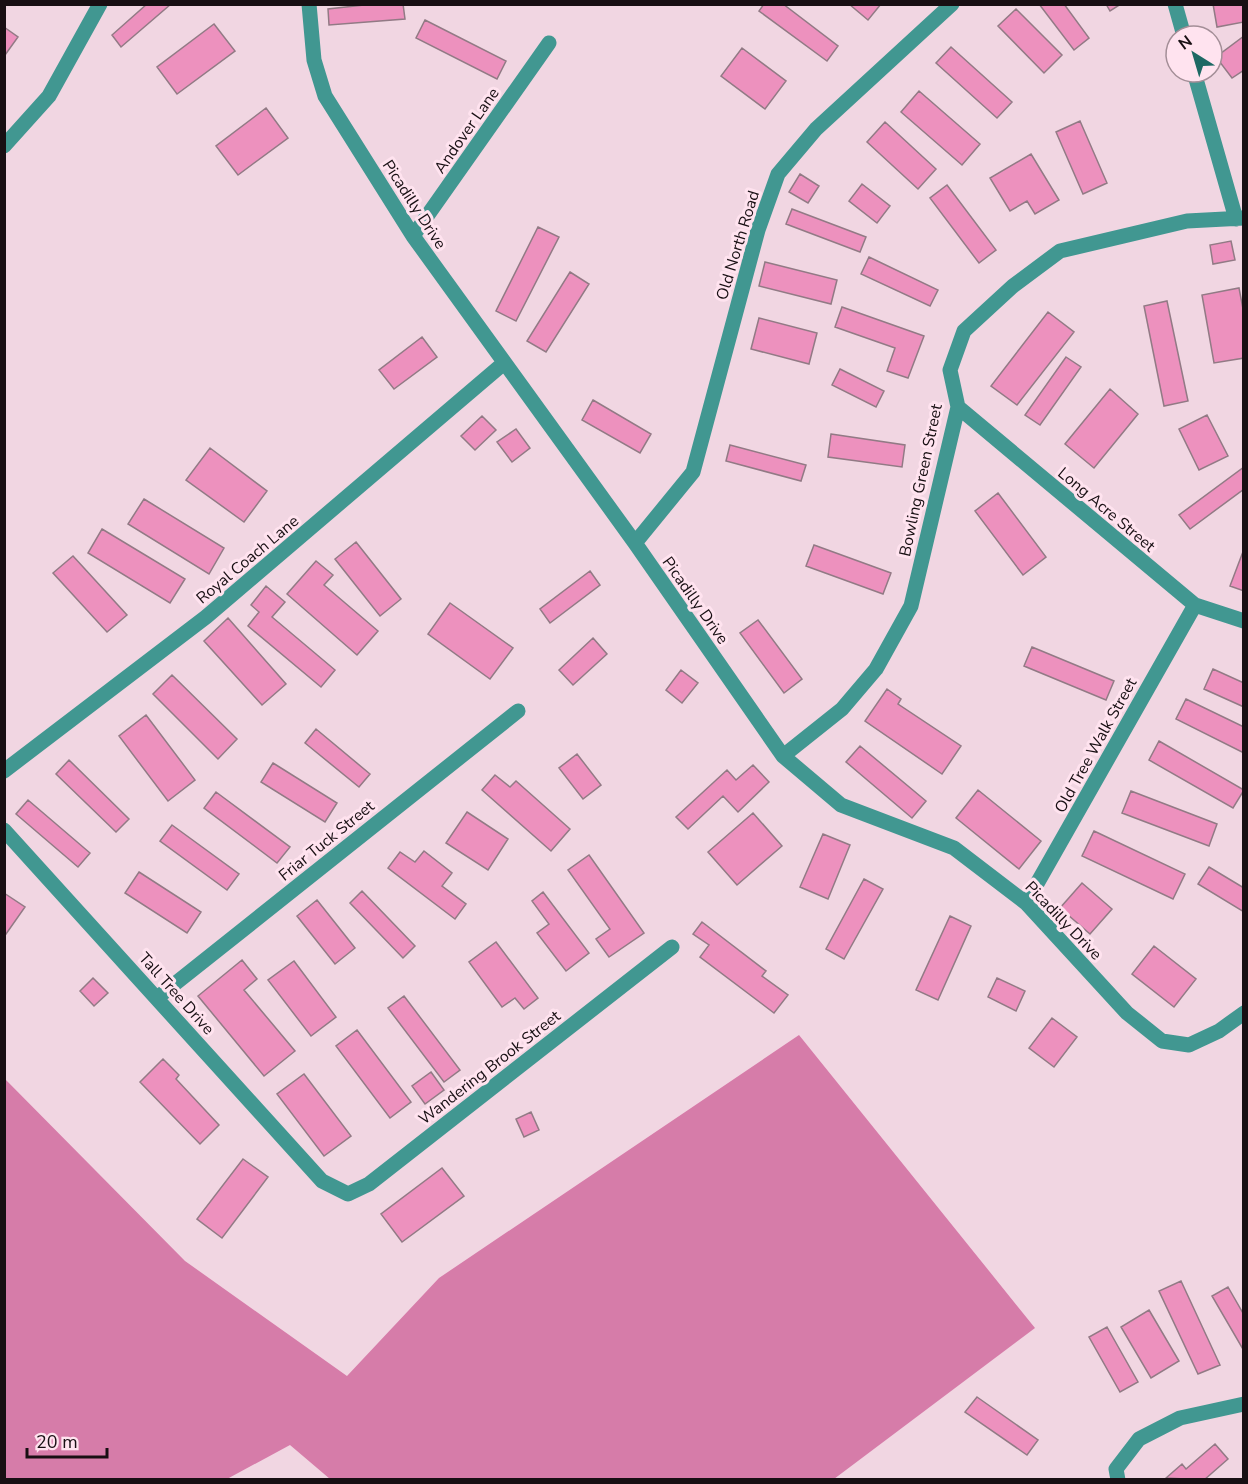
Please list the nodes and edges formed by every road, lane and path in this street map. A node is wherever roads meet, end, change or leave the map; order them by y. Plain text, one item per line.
1 (100, 4) edge
2 (309, 4) edge
3 (952, 4) edge
4 (1175, 4) edge
5 (1181, 24) edge
6 (549, 43) dead end
7 (1198, 84) edge
8 (4, 146) edge
9 (1240, 219) edge
10 (413, 236) junction
11 (504, 363) junction
12 (958, 407) junction
13 (635, 543) junction
14 (1195, 605) junction
15 (1244, 621) edge
16 (518, 711) dead end
17 (783, 756) junction
18 (4, 771) edge
19 (4, 830) edge
20 (1026, 903) junction
21 (672, 947) dead end
22 (157, 998) junction
23 (1244, 1013) edge
24 (322, 1181) joint
25 (1244, 1404) edge
26 (1118, 1479) edge

1 - 8 street
2 - 10 street, Picadilly Drive
3 - 13 street, Old North Road
4 - 5 street
6 - 10 street, Andover Lane
7 - 9 street
9 - 12 street, Bowling Green Street
10 - 11 street, Picadilly Drive
11 - 13 street, Picadilly Drive
11 - 18 street, Royal Coach Lane
12 - 14 street, Long Acre Street
12 - 17 street, Bowling Green Street
13 - 17 street, Picadilly Drive
14 - 15 street, Long Acre Street
14 - 20 street, Old Tree Walk Street
16 - 22 street, Friar Tuck Street
17 - 20 street, Picadilly Drive
19 - 22 street, Tall Tree Drive
20 - 23 street, Picadilly Drive
21 - 24 street, Wandering Brook Street
22 - 24 street, Tall Tree Drive
25 - 26 street

